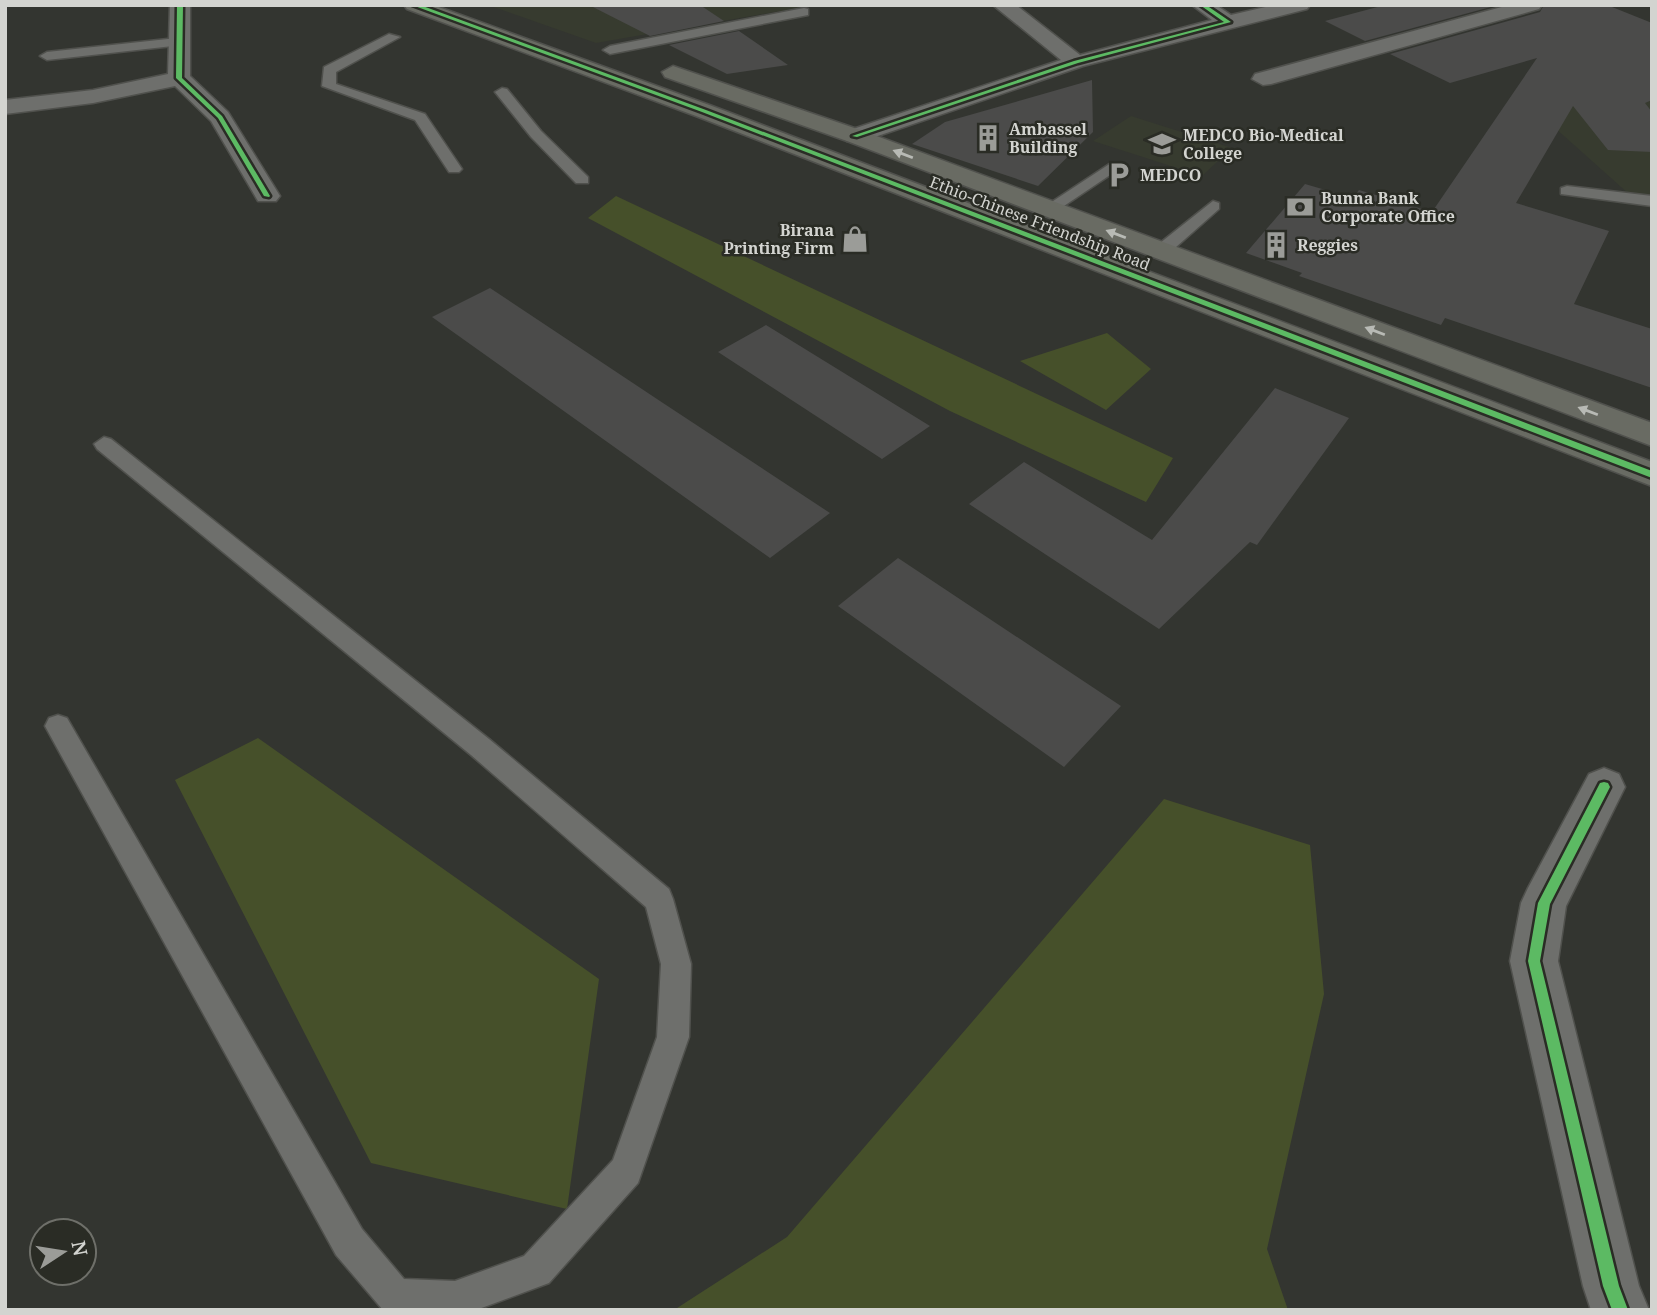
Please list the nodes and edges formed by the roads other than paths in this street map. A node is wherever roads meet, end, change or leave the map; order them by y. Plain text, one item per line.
1 (180, 5) edge
2 (414, 5) edge
3 (481, 5) edge
4 (1003, 5) edge
5 (1202, 5) edge
6 (1300, 5) edge
7 (1532, 5) edge
8 (804, 12) dead end
9 (1228, 22) junction
10 (394, 37) dead end
11 (177, 41) junction
12 (610, 50) junction
13 (47, 57) dead end
14 (1076, 62) junction
15 (179, 78) junction
16 (1263, 79) dead end
17 (502, 92) dead end
18 (5, 107) edge
19 (855, 136) junction
20 (1111, 168) dead end
21 (454, 169) dead end
22 (582, 180) dead end
23 (1567, 191) dead end
24 (267, 196) dead end
25 (1652, 201) edge
26 (1213, 206) dead end
27 (1049, 209) junction
28 (1161, 251) junction
29 (1652, 435) edge
30 (104, 444) dead end
31 (1652, 475) edge
32 (58, 726) dead end
33 (1604, 787) dead end
34 (1620, 1310) edge

1 - 11 street
2 - 31 main road, Ethio-Chinese Friendship Road
3 - 12 main road, Ethio-Chinese Friendship Road
4 - 14 street
5 - 9 street
6 - 9 street
7 - 16 street
8 - 12 lane
9 - 14 street
10 - 21 lane
11 - 13 lane
11 - 15 street
12 - 19 main road, Ethio-Chinese Friendship Road
14 - 19 street
15 - 18 street
15 - 24 street
17 - 22 lane
27 -> 19 main road, Ethio-Chinese Friendship Road
20 - 27 lane
23 - 25 lane
26 - 28 lane
28 -> 27 main road, Ethio-Chinese Friendship Road
29 -> 28 main road, Ethio-Chinese Friendship Road
30 - 32 lane
33 - 34 street

